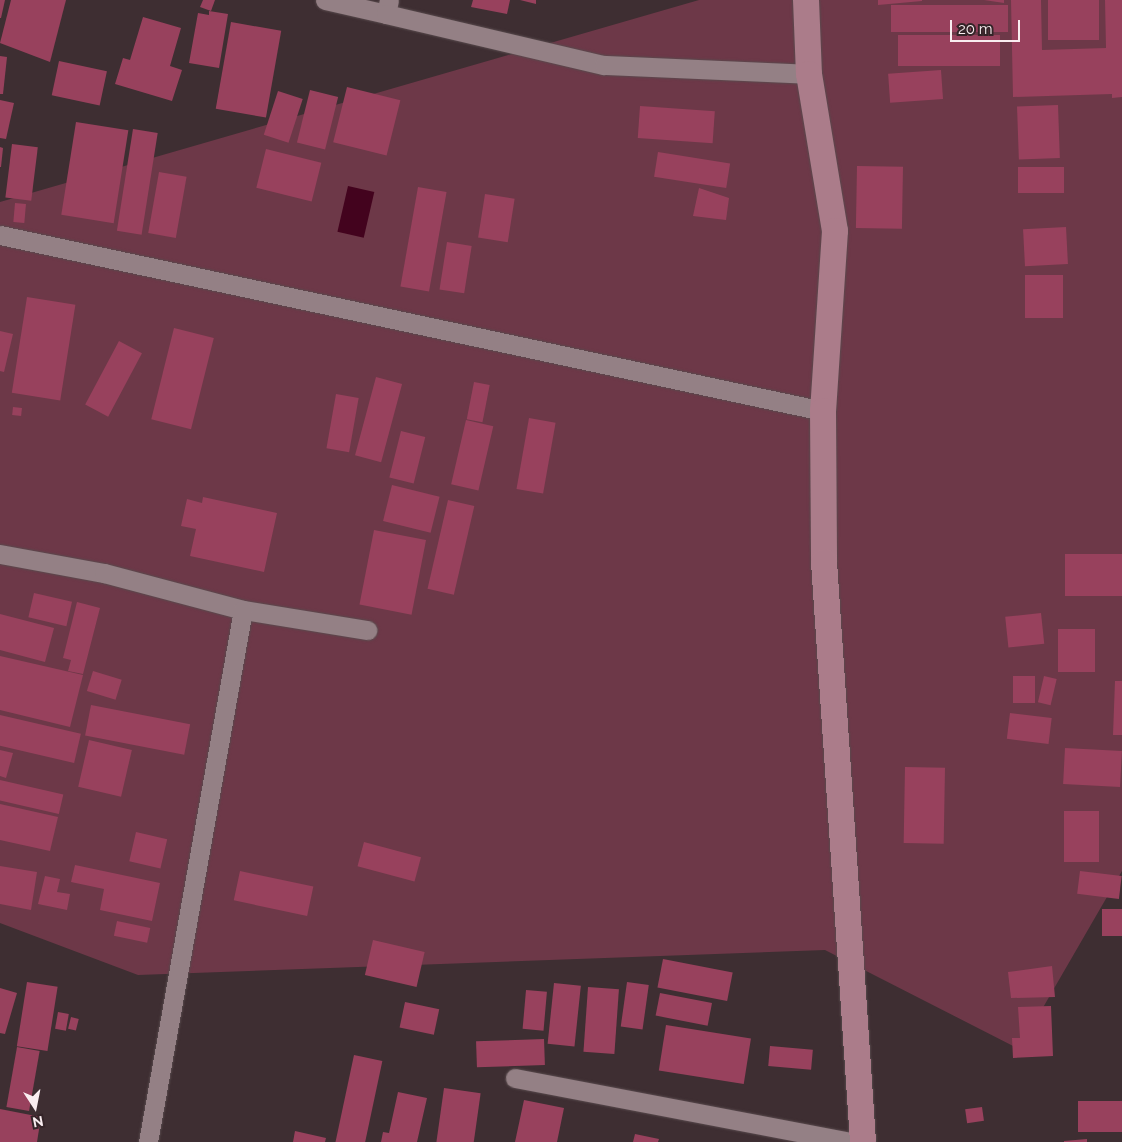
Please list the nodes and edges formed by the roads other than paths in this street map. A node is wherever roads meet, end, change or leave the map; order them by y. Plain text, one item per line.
1 (325, 0) edge
2 (806, 0) edge
3 (388, 7) edge
4 (809, 74) junction
5 (0, 235) edge
6 (823, 411) junction
7 (0, 554) edge
8 (243, 610) junction
9 (367, 630) dead end
10 (515, 1078) dead end
11 (148, 1142) edge
12 (851, 1142) edge
13 (863, 1142) edge

1 - 3 street
2 - 4 street
3 - 4 street
4 - 6 street
5 - 6 street
6 - 13 street
7 - 8 street
8 - 9 street
8 - 11 street
10 - 12 street

